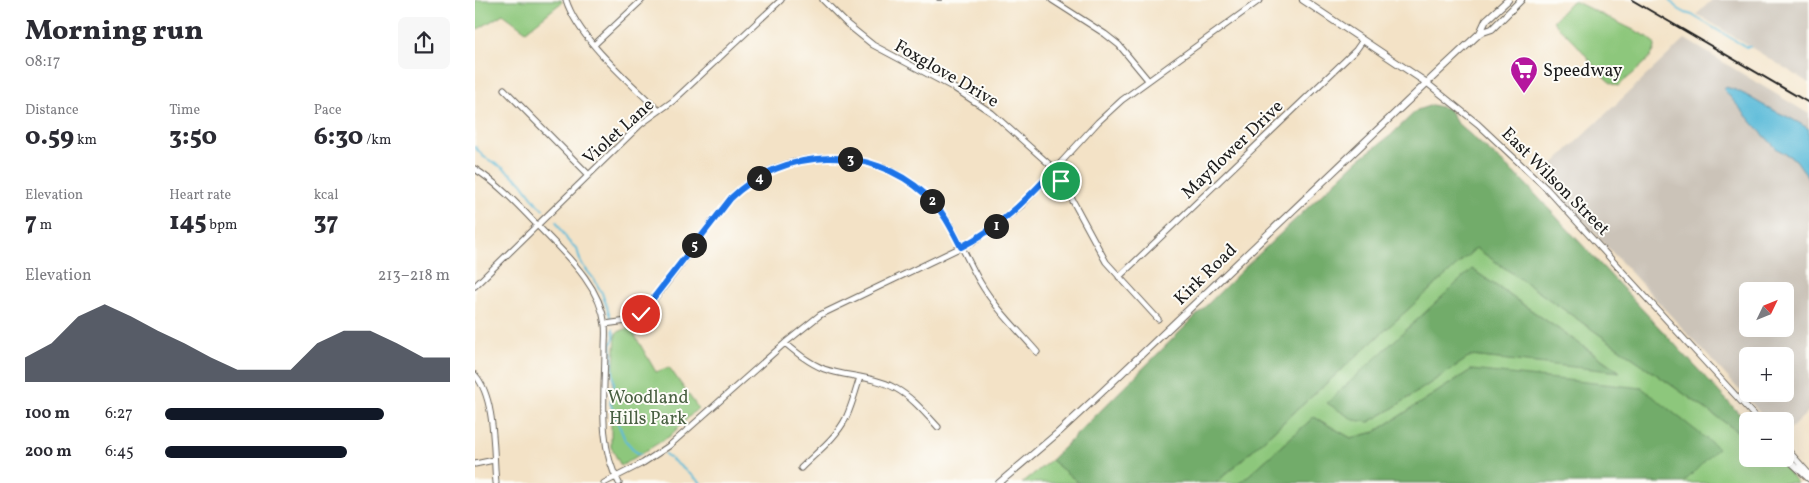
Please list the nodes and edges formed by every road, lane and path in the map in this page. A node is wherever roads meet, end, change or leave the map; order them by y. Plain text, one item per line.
1 (566, 0) edge
2 (642, 0) edge
3 (781, 0) edge
4 (823, 0) edge
5 (1052, 0) edge
6 (1260, 0) edge
7 (1303, 0) edge
8 (1508, 0) edge
9 (1521, 0) edge
10 (1481, 33) junction
11 (1363, 40) junction
12 (594, 45) junction
13 (1148, 80) junction
14 (1427, 83) junction
15 (504, 89) dead end
16 (659, 111) junction
17 (475, 169) edge
18 (1054, 170) junction
19 (589, 175) junction
20 (538, 226) junction
21 (961, 247) junction
22 (1119, 277) junction
23 (475, 286) edge
24 (1158, 319) dead end
25 (605, 324) junction
26 (785, 343) junction
27 (1037, 352) dead end
28 (475, 374) edge
29 (860, 377) junction
30 (1751, 412) edge
31 (938, 427) dead end
32 (1794, 457) edge
33 (494, 460) junction
34 (475, 464) edge
35 (1794, 466) edge
36 (801, 468) dead end
37 (1809, 474) edge
38 (616, 477) junction
39 (1809, 479) edge
40 (496, 483) edge
41 (604, 483) edge
42 (619, 483) edge
43 (999, 483) edge

1 - 12 street
2 - 12 street
3 - 16 street, Violet Lane
4 - 18 street, Foxglove Drive
5 - 13 street
6 - 13 street
7 - 11 street, East Wilson Street
8 - 10 street
9 - 10 street
10 - 14 street, Kirk Road
11 - 14 street, East Wilson Street
11 - 22 street, Mayflower Drive
12 - 16 street
13 - 18 street
14 - 30 street, East Wilson Street
14 - 43 street, Kirk Road
15 - 19 street
16 - 19 street, Violet Lane
17 - 20 street
18 - 21 street
18 - 22 street, Foxglove Drive
19 - 20 street, Violet Lane
20 - 23 street, Violet Lane
20 - 25 street
21 - 25 street
21 - 26 street
21 - 27 street
22 - 24 street, Foxglove Drive
25 - 38 street
26 - 29 street
26 - 38 street
28 - 33 street
29 - 31 street
29 - 36 street
32 - 37 street
33 - 34 street
33 - 40 street
35 - 39 street
38 - 41 street
38 - 42 street

